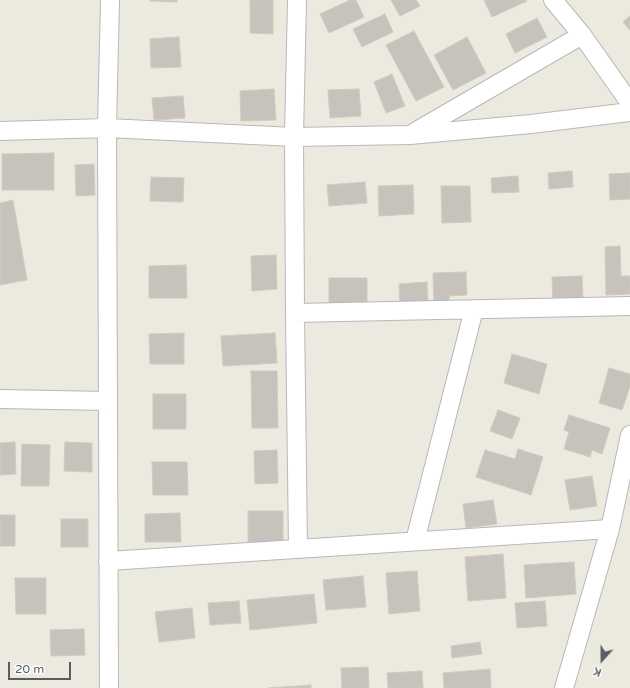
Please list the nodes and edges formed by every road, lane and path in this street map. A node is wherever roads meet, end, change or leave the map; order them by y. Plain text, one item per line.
1 (110, 0) edge
2 (297, 0) edge
3 (553, 0) edge
4 (582, 35) junction
5 (630, 103) edge
6 (630, 112) edge
7 (107, 128) junction
8 (0, 131) edge
9 (410, 135) junction
10 (294, 137) junction
11 (630, 306) edge
12 (474, 309) junction
13 (295, 313) junction
14 (0, 399) edge
15 (108, 402) junction
16 (630, 435) edge
17 (610, 529) junction
18 (415, 541) junction
19 (298, 549) junction
20 (108, 561) junction
21 (109, 688) edge
22 (564, 688) edge

1 - 7 street
2 - 10 street
3 - 4 street
4 - 5 street
4 - 9 street
6 - 9 street
7 - 8 street
7 - 10 street
7 - 15 street
9 - 10 street
10 - 13 street
11 - 12 street
12 - 13 street
12 - 18 street
13 - 19 street
14 - 15 street
15 - 20 street
16 - 17 street
17 - 18 street
17 - 22 street
18 - 19 street
19 - 20 street
20 - 21 street

